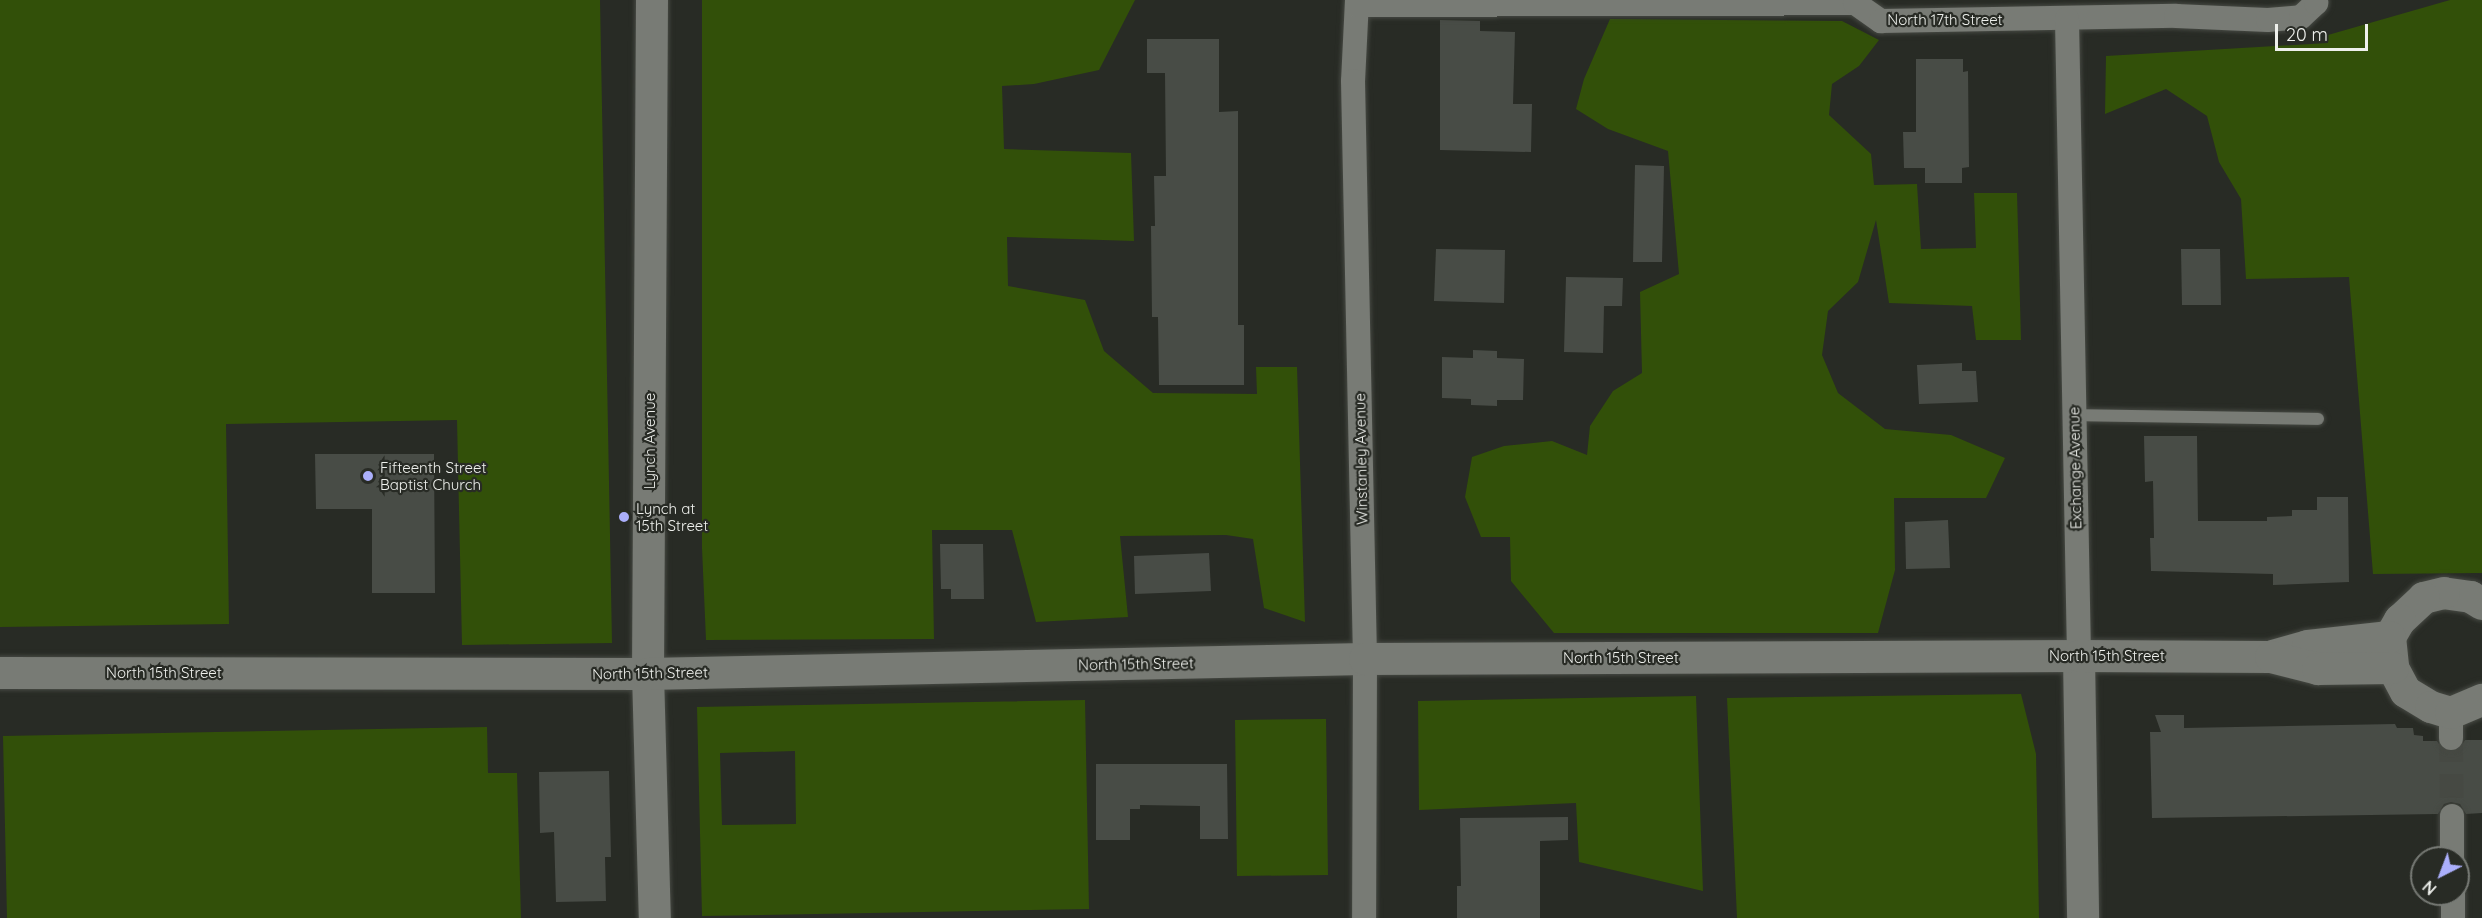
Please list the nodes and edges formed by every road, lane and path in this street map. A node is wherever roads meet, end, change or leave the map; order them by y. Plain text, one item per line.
1 (652, 0) edge
2 (2316, 1) edge
3 (1855, 2) edge
4 (1357, 3) edge
5 (2067, 19) junction
6 (2074, 415) junction
7 (2318, 419) dead end
8 (2482, 604) edge
9 (2390, 637) junction
10 (2079, 656) junction
11 (2271, 657) junction
12 (1365, 659) junction
13 (2393, 668) junction
14 (0, 673) edge
15 (648, 674) junction
16 (2482, 700) edge
17 (2452, 816) tunnel mouth
18 (2452, 846) edge
19 (655, 918) edge
20 (1364, 918) edge
21 (2083, 918) edge

1 - 15 street, Lynch Avenue
2 - 5 street, North 17th Street
3 - 4 street, North 17th Street
3 - 5 street, North 17th Street
4 - 12 street, Winstanley Avenue
5 - 6 street, Exchange Avenue
6 - 7 lane
6 - 10 street, Exchange Avenue
8 - 9 street
9 - 11 street, North 15th Street
9 - 13 street
10 - 11 street, North 15th Street
10 - 12 street, North 15th Street
10 - 21 street, Exchange Avenue
11 - 13 street, North 15th Street
12 - 15 street, North 15th Street
12 - 20 street, Winstanley Avenue
13 - 16 street
14 - 15 street, North 15th Street
15 - 19 street, Lynch Avenue
17 - 18 street

